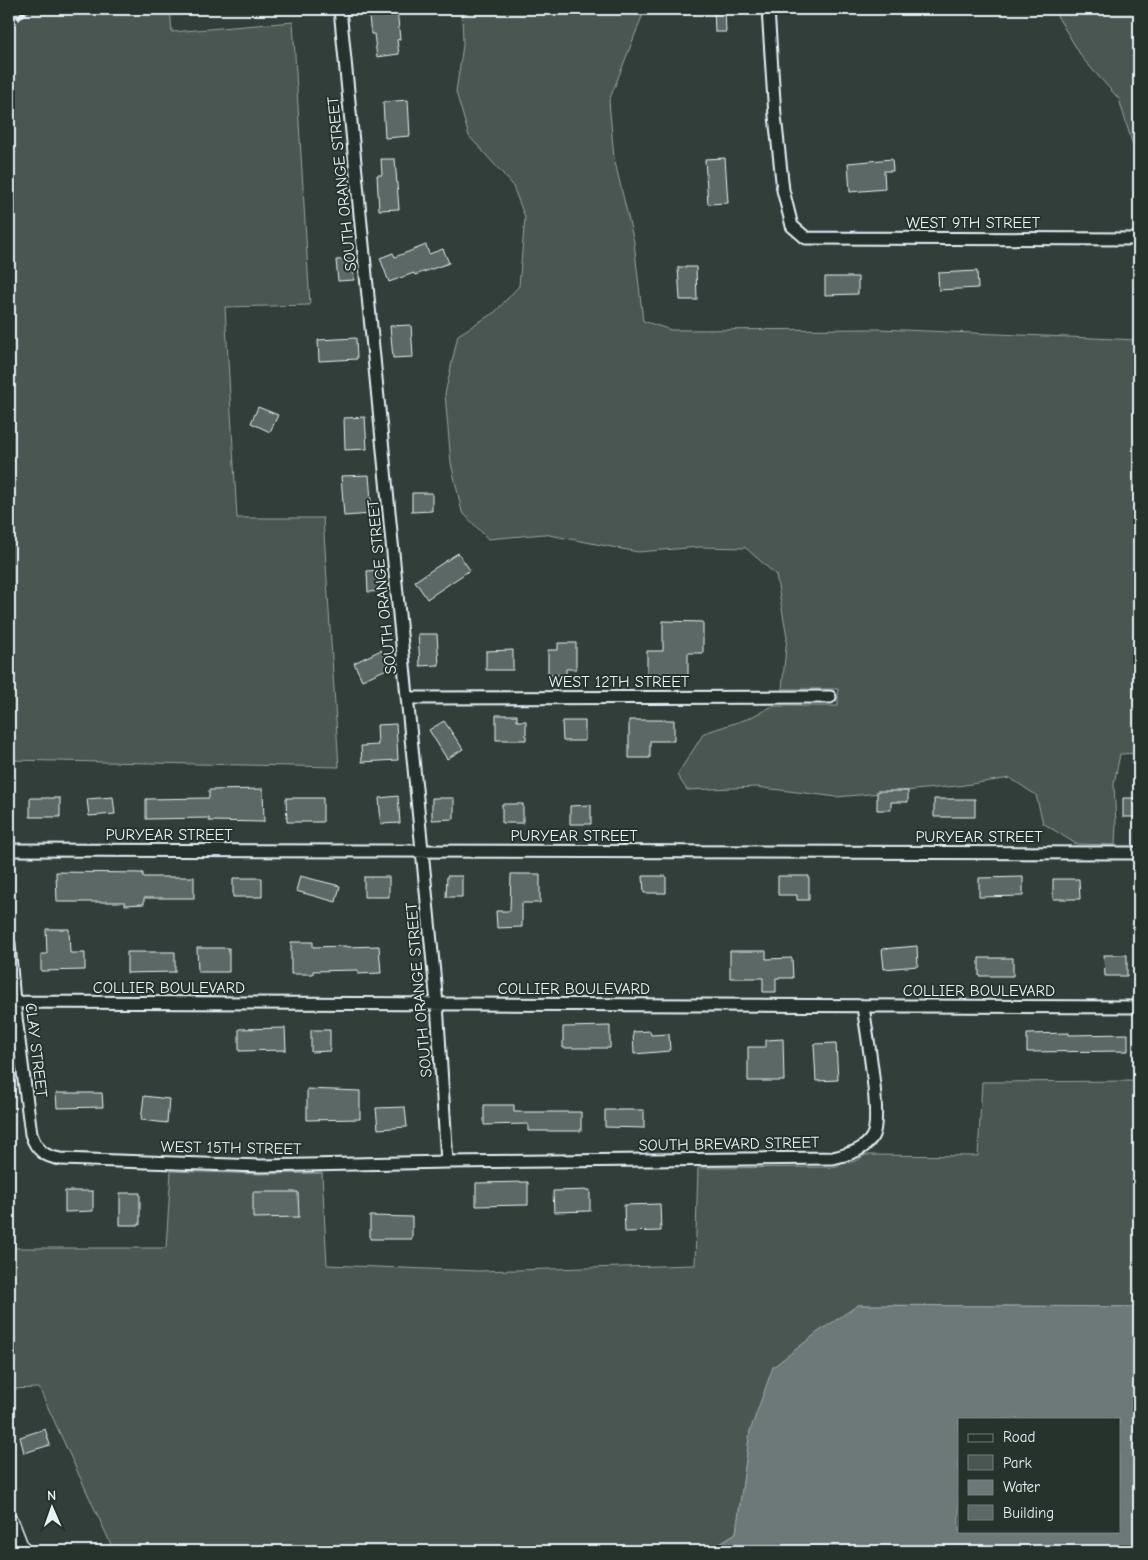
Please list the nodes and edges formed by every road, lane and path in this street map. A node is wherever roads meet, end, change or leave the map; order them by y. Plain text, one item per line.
1 (340, 9) edge
2 (768, 9) edge
3 (1139, 239) edge
4 (830, 697) dead end
5 (408, 698) junction
6 (9, 850) edge
7 (422, 850) junction
8 (1139, 853) edge
9 (9, 944) edge
10 (11, 1002) edge
11 (438, 1004) junction
12 (863, 1006) junction
13 (1139, 1007) edge
14 (30, 1130) joint
15 (447, 1162) junction
16 (9, 1523) edge
17 (20, 1551) edge

1 - 5 street, SOUTH ORANGE STREET
2 - 3 street, WEST 9TH STREET
4 - 5 street, WEST 12TH STREET
5 - 7 street, SOUTH ORANGE STREET
6 - 7 street, PURYEAR STREET
7 - 8 street, PURYEAR STREET
7 - 11 street, SOUTH ORANGE STREET
9 - 10 street, CLAY STREET
10 - 11 street, COLLIER BOULEVARD
10 - 14 street, CLAY STREET
11 - 12 street, COLLIER BOULEVARD
11 - 15 street, SOUTH ORANGE STREET
12 - 13 street, COLLIER BOULEVARD
12 - 15 street, SOUTH BREVARD STREET
14 - 15 street, WEST 15TH STREET
16 - 17 main road

